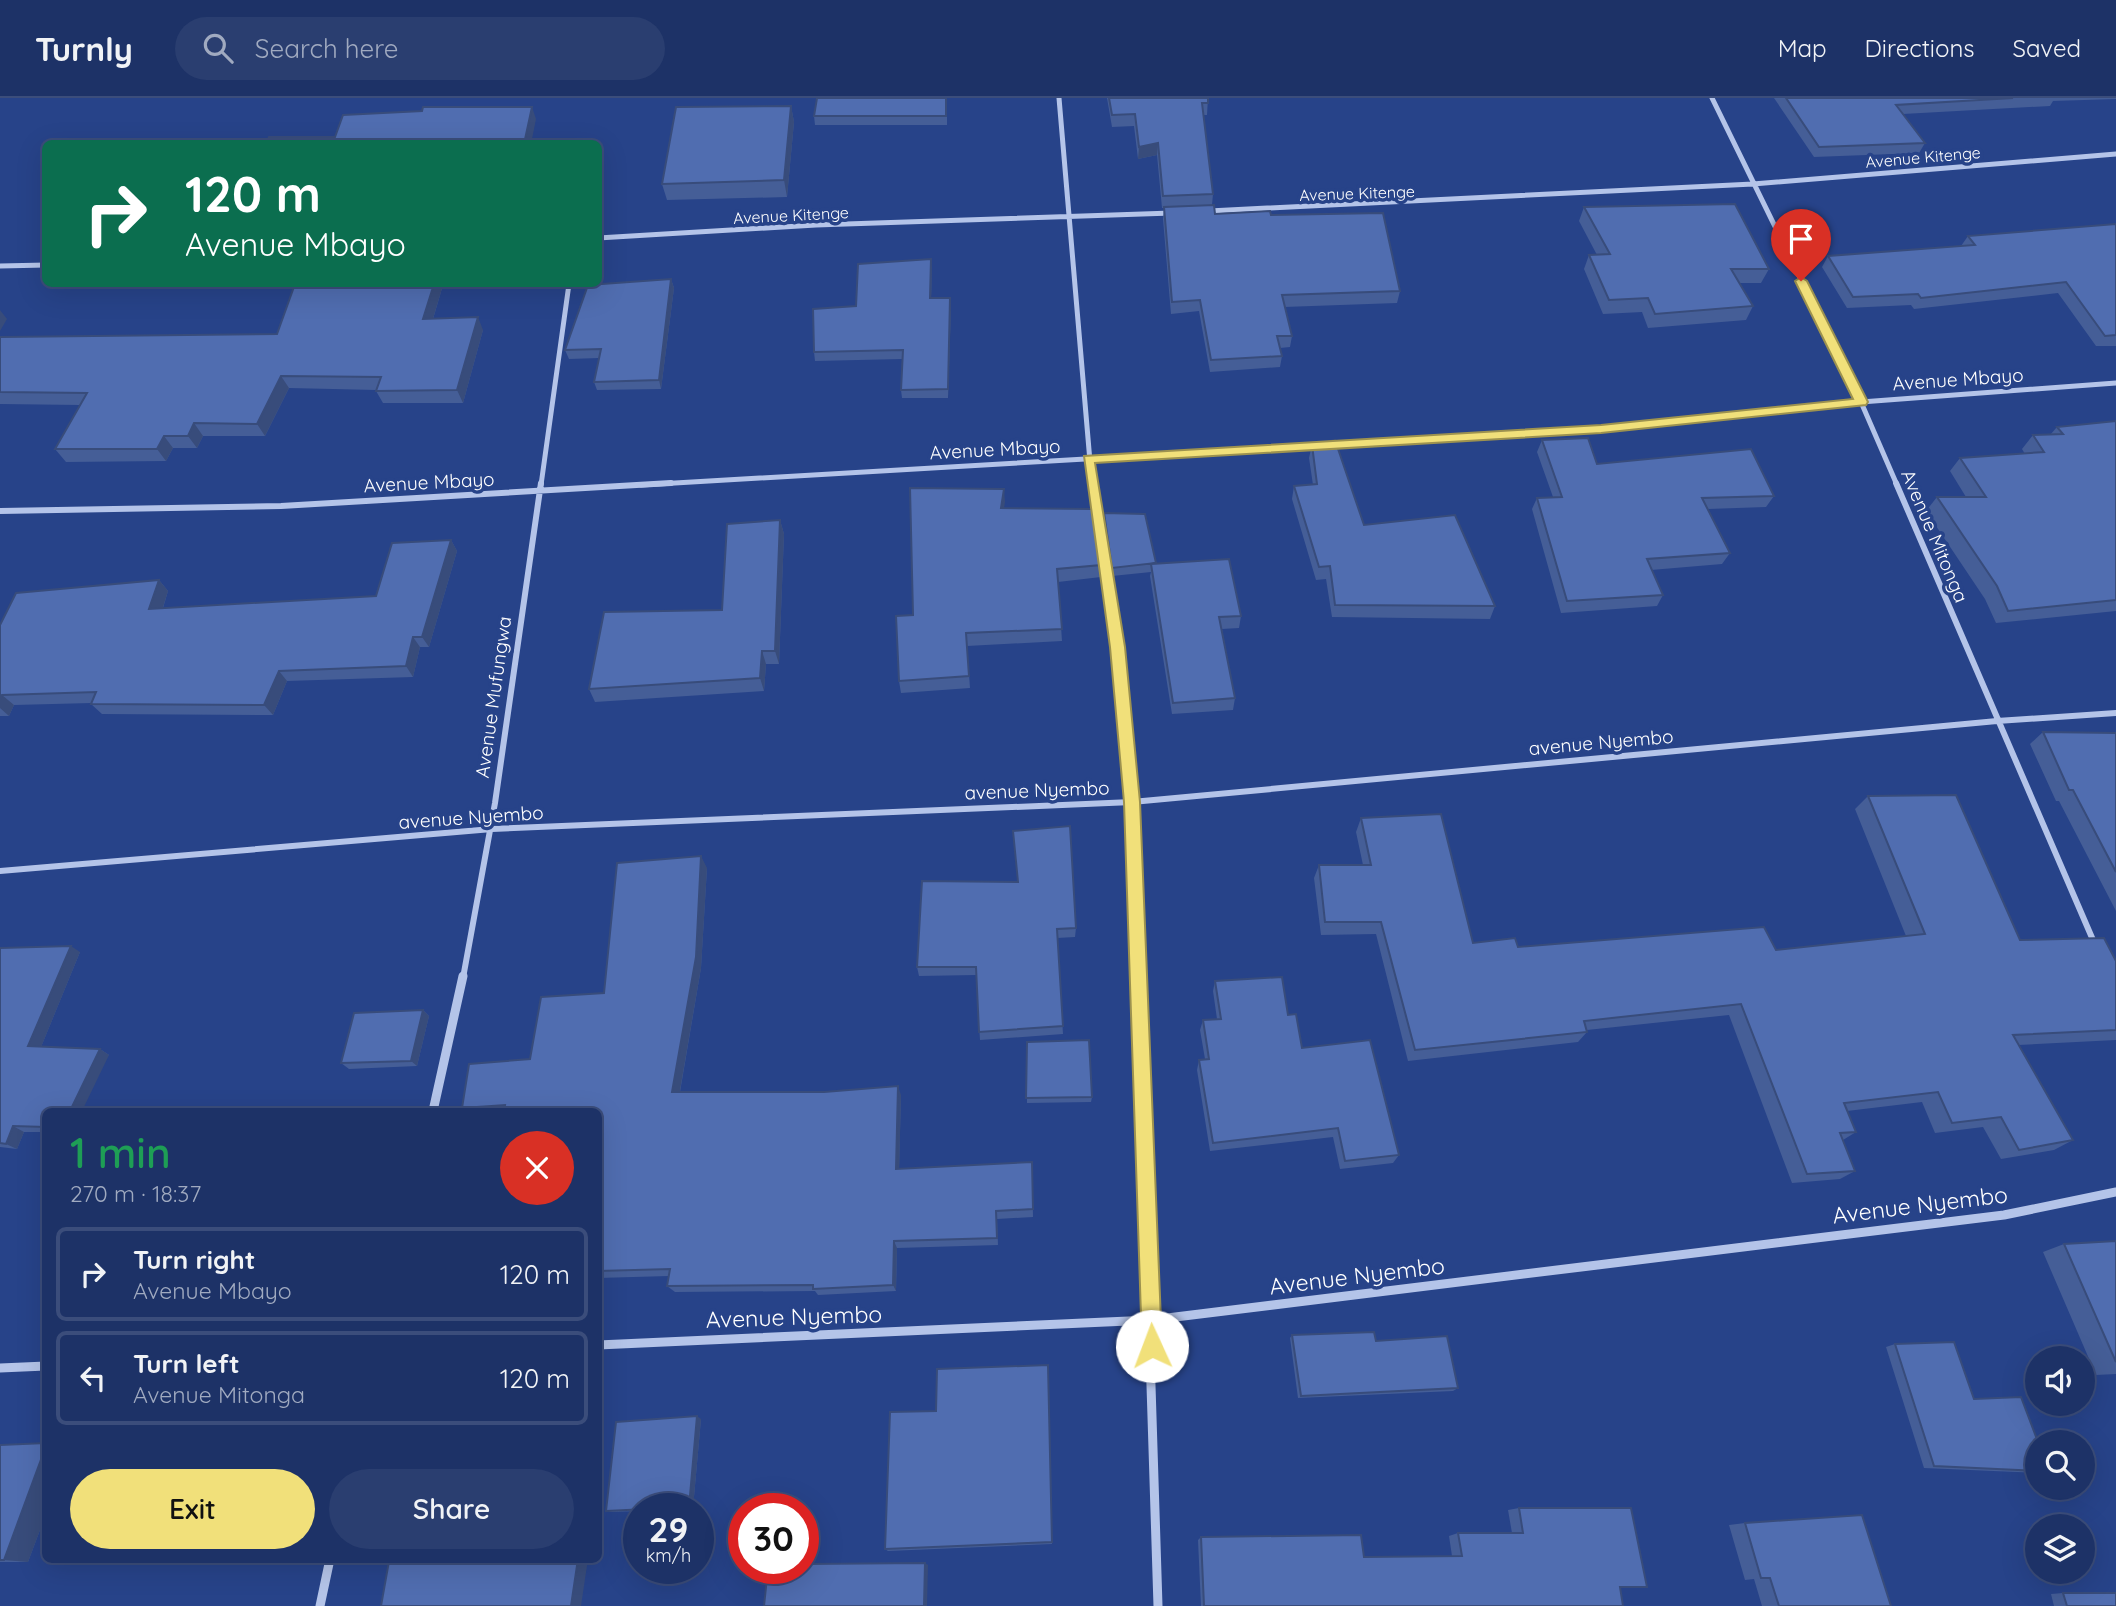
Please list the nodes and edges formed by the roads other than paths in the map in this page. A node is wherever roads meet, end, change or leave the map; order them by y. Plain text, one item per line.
1 (1059, 98) edge
2 (1712, 98) edge
3 (2116, 154) edge
4 (1753, 184) junction
5 (1181, 212) edge
6 (1195, 212) edge
7 (1071, 217) junction
8 (602, 239) edge
9 (42, 265) edge
10 (0, 266) edge
11 (569, 287) edge
12 (2116, 383) edge
13 (1861, 402) junction
14 (1088, 459) junction
15 (540, 492) junction
16 (0, 511) edge
17 (2116, 713) edge
18 (1997, 720) junction
19 (1132, 802) junction
20 (492, 829) junction
21 (0, 871) edge
22 (2100, 956) edge
23 (434, 1108) edge
24 (2116, 1192) edge
25 (1151, 1320) junction
26 (602, 1345) edge
27 (42, 1366) edge
28 (0, 1368) edge
29 (329, 1563) edge
30 (320, 1606) edge
31 (1158, 1606) edge

1 - 7 street
2 - 4 street, Avenue Mitonga
3 - 4 street, Avenue Kitenge
4 - 6 street, Avenue Kitenge
4 - 13 street, Avenue Mitonga
5 - 7 street, Avenue Kitenge
7 - 8 street, Avenue Kitenge
7 - 14 street
9 - 10 street
11 - 15 street, Avenue Mufungwa
12 - 13 street, Avenue Mbayo
13 - 14 street, Avenue Mbayo
13 - 18 street, Avenue Mitonga
14 - 15 street, Avenue Mbayo
14 - 19 street
15 - 16 street, Avenue Mbayo
15 - 20 street, Avenue Mufungwa
17 - 18 street, avenue Nyembo
18 - 19 street, avenue Nyembo
18 - 22 street, Avenue Mitonga
19 - 20 street, avenue Nyembo
19 - 25 street
20 - 21 street, avenue Nyembo
20 - 23 street, Avenue Mufungwa
24 - 25 street, Avenue Nyembo
25 - 26 street, Avenue Nyembo
25 - 31 street
27 - 28 street
29 - 30 street

